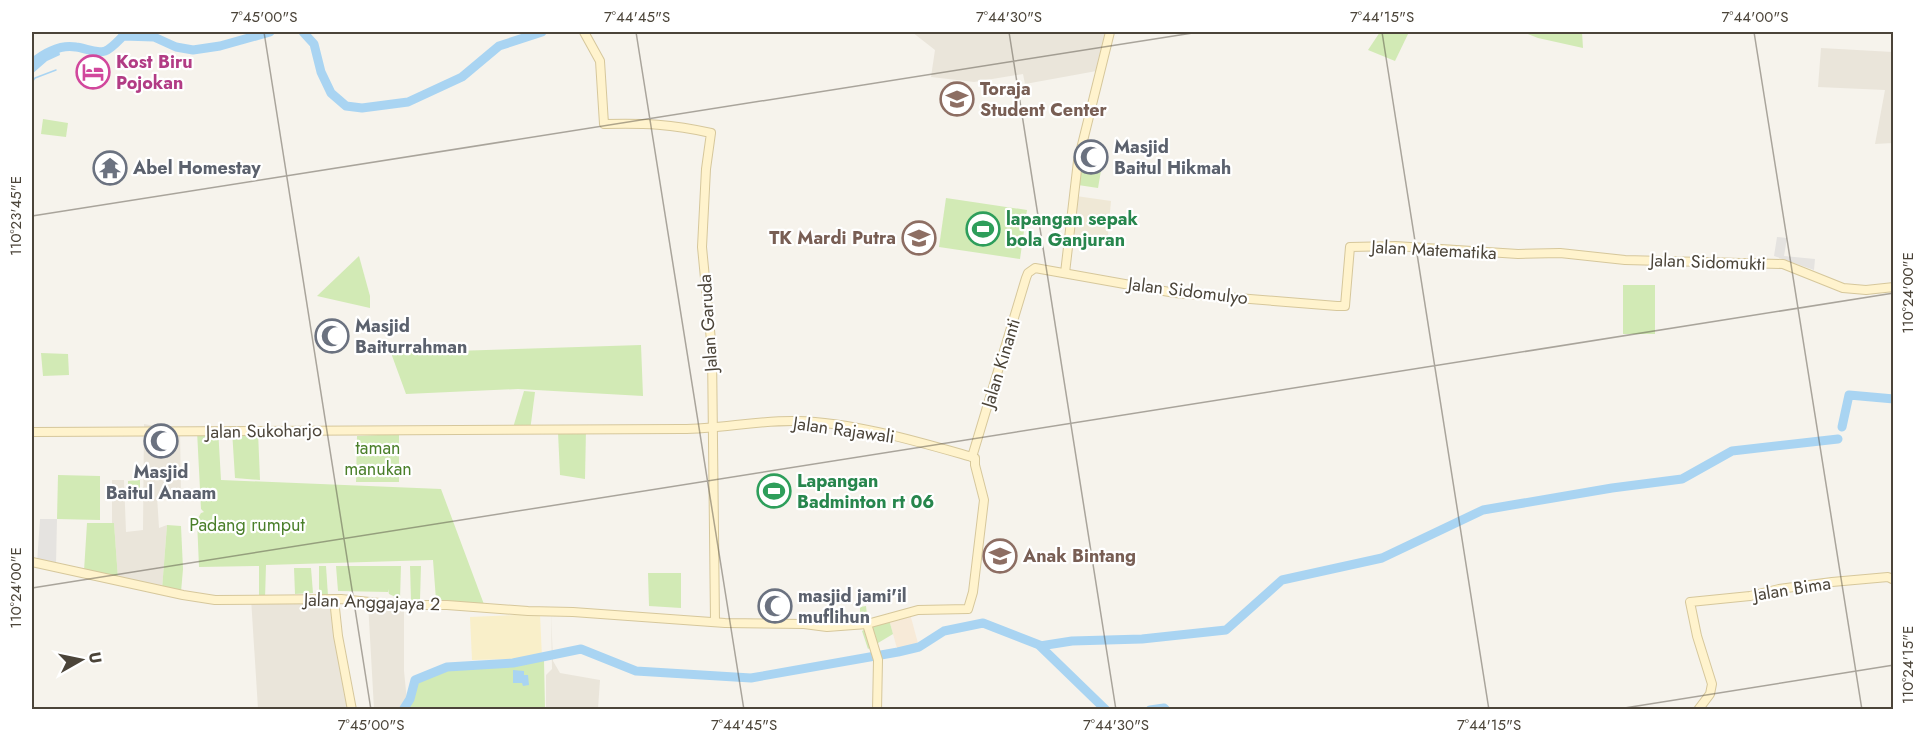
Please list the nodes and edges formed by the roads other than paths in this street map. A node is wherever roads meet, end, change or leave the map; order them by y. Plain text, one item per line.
1 (584, 32) edge
2 (1110, 32) edge
3 (1518, 254) joint
4 (1031, 270) joint
5 (1065, 273) junction
6 (1893, 287) edge
7 (1345, 306) joint
8 (713, 429) junction
9 (32, 432) edge
10 (972, 457) junction
11 (32, 562) edge
12 (1893, 580) edge
13 (334, 599) junction
14 (716, 622) junction
15 (869, 623) junction
16 (352, 710) edge
17 (877, 710) edge
18 (1698, 710) edge

1 - 8 main road, Jalan Garuda
2 - 5 main road
3 - 6 main road, Jalan Sidomukti
3 - 7 main road, Jalan Matematika
4 - 5 main road, Jalan Sidomulyo
4 - 10 main road, Jalan Kinanti
5 - 7 main road, Jalan Sidomulyo
8 - 9 main road, Jalan Sukoharjo
8 - 10 main road, Jalan Rajawali
8 - 14 main road, Jalan Garuda
10 - 15 main road, Jalan Anggajaya 2
11 - 13 main road, Jalan Anggajaya 2
12 - 18 main road, Jalan Bima
13 - 14 main road, Jalan Anggajaya 2
13 - 16 main road
14 - 15 main road, Jalan Anggajaya 2
15 - 17 main road

